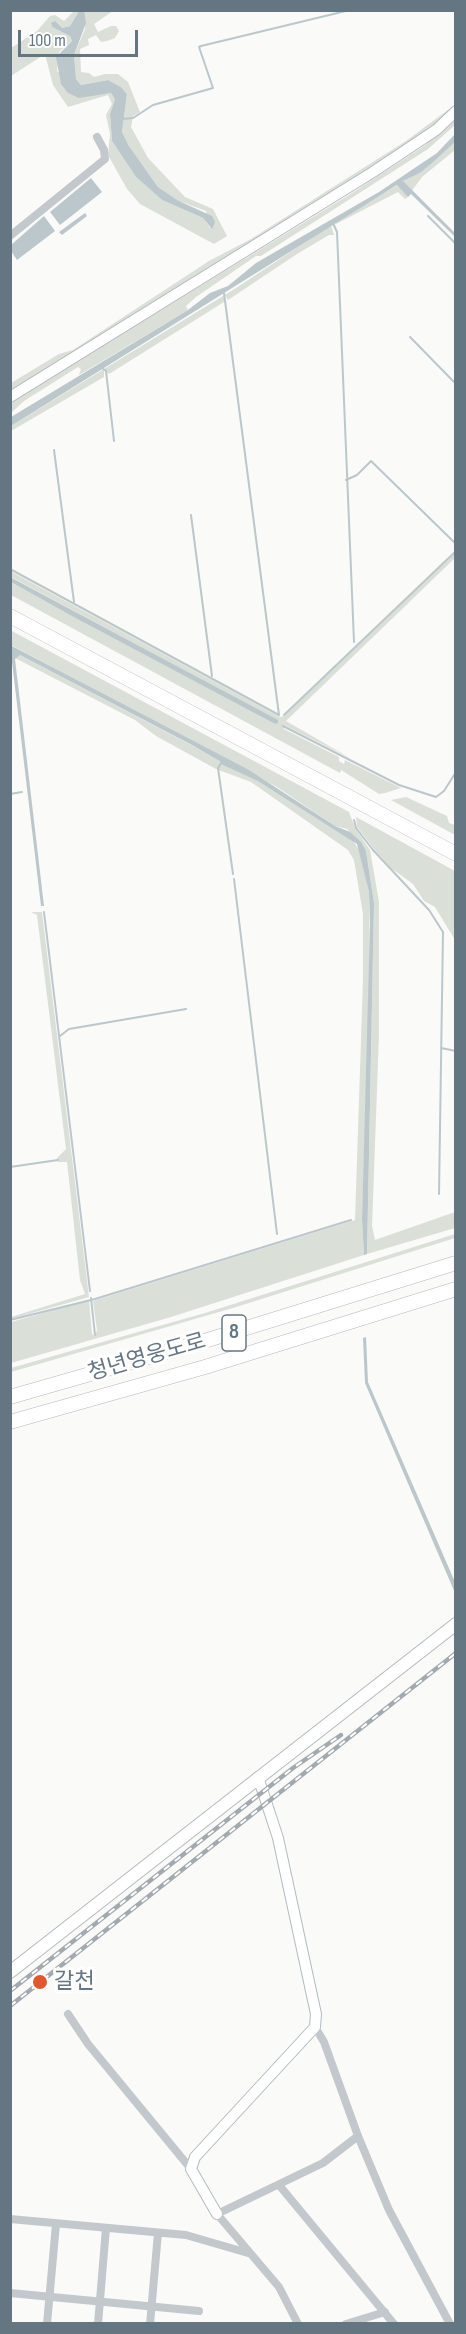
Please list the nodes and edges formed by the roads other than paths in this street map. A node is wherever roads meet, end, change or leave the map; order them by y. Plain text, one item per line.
1 (456, 111) edge
2 (97, 137) dead end
3 (10, 237) edge
4 (10, 397) edge
5 (10, 616) edge
6 (456, 854) edge
7 (456, 1263) edge
8 (456, 1289) edge
9 (10, 1397) edge
10 (10, 1422) edge
11 (456, 1624) edge
12 (258, 1777) junction
13 (10, 1972) edge
14 (68, 2014) dead end
15 (315, 2026) junction
16 (358, 2136) junction
17 (191, 2169) junction
18 (279, 2185) junction
19 (217, 2214) junction
20 (10, 2219) edge
21 (56, 2224) junction
22 (106, 2228) junction
23 (158, 2233) junction
24 (248, 2253) junction
25 (10, 2293) edge
26 (49, 2296) junction
27 (100, 2301) junction
28 (151, 2306) junction
29 (199, 2311) dead end
30 (385, 2312) junction
31 (47, 2324) edge
32 (98, 2324) edge
33 (150, 2324) edge
34 (298, 2324) edge
35 (346, 2324) edge
36 (394, 2324) edge
37 (450, 2324) edge

1 - 4 street
2 - 3 street
5 - 6 highway
7 - 9 highway, 청년영웅도로 / 8
8 - 10 highway, 청년영웅도로 / 8
11 - 12 main road
12 - 13 main road
12 - 15 street
14 - 17 street
15 - 16 street
15 - 17 street
16 - 18 street
16 - 37 street
17 - 19 street
18 - 19 street
18 - 30 street
19 - 24 street
20 - 21 street
21 - 22 street
21 - 26 street
22 - 23 street
22 - 27 street
23 - 24 street
23 - 28 street
24 - 34 street
25 - 26 street
26 - 27 street
26 - 31 street
27 - 28 street
27 - 32 street
28 - 29 street
28 - 33 street
30 - 35 street
30 - 36 street

